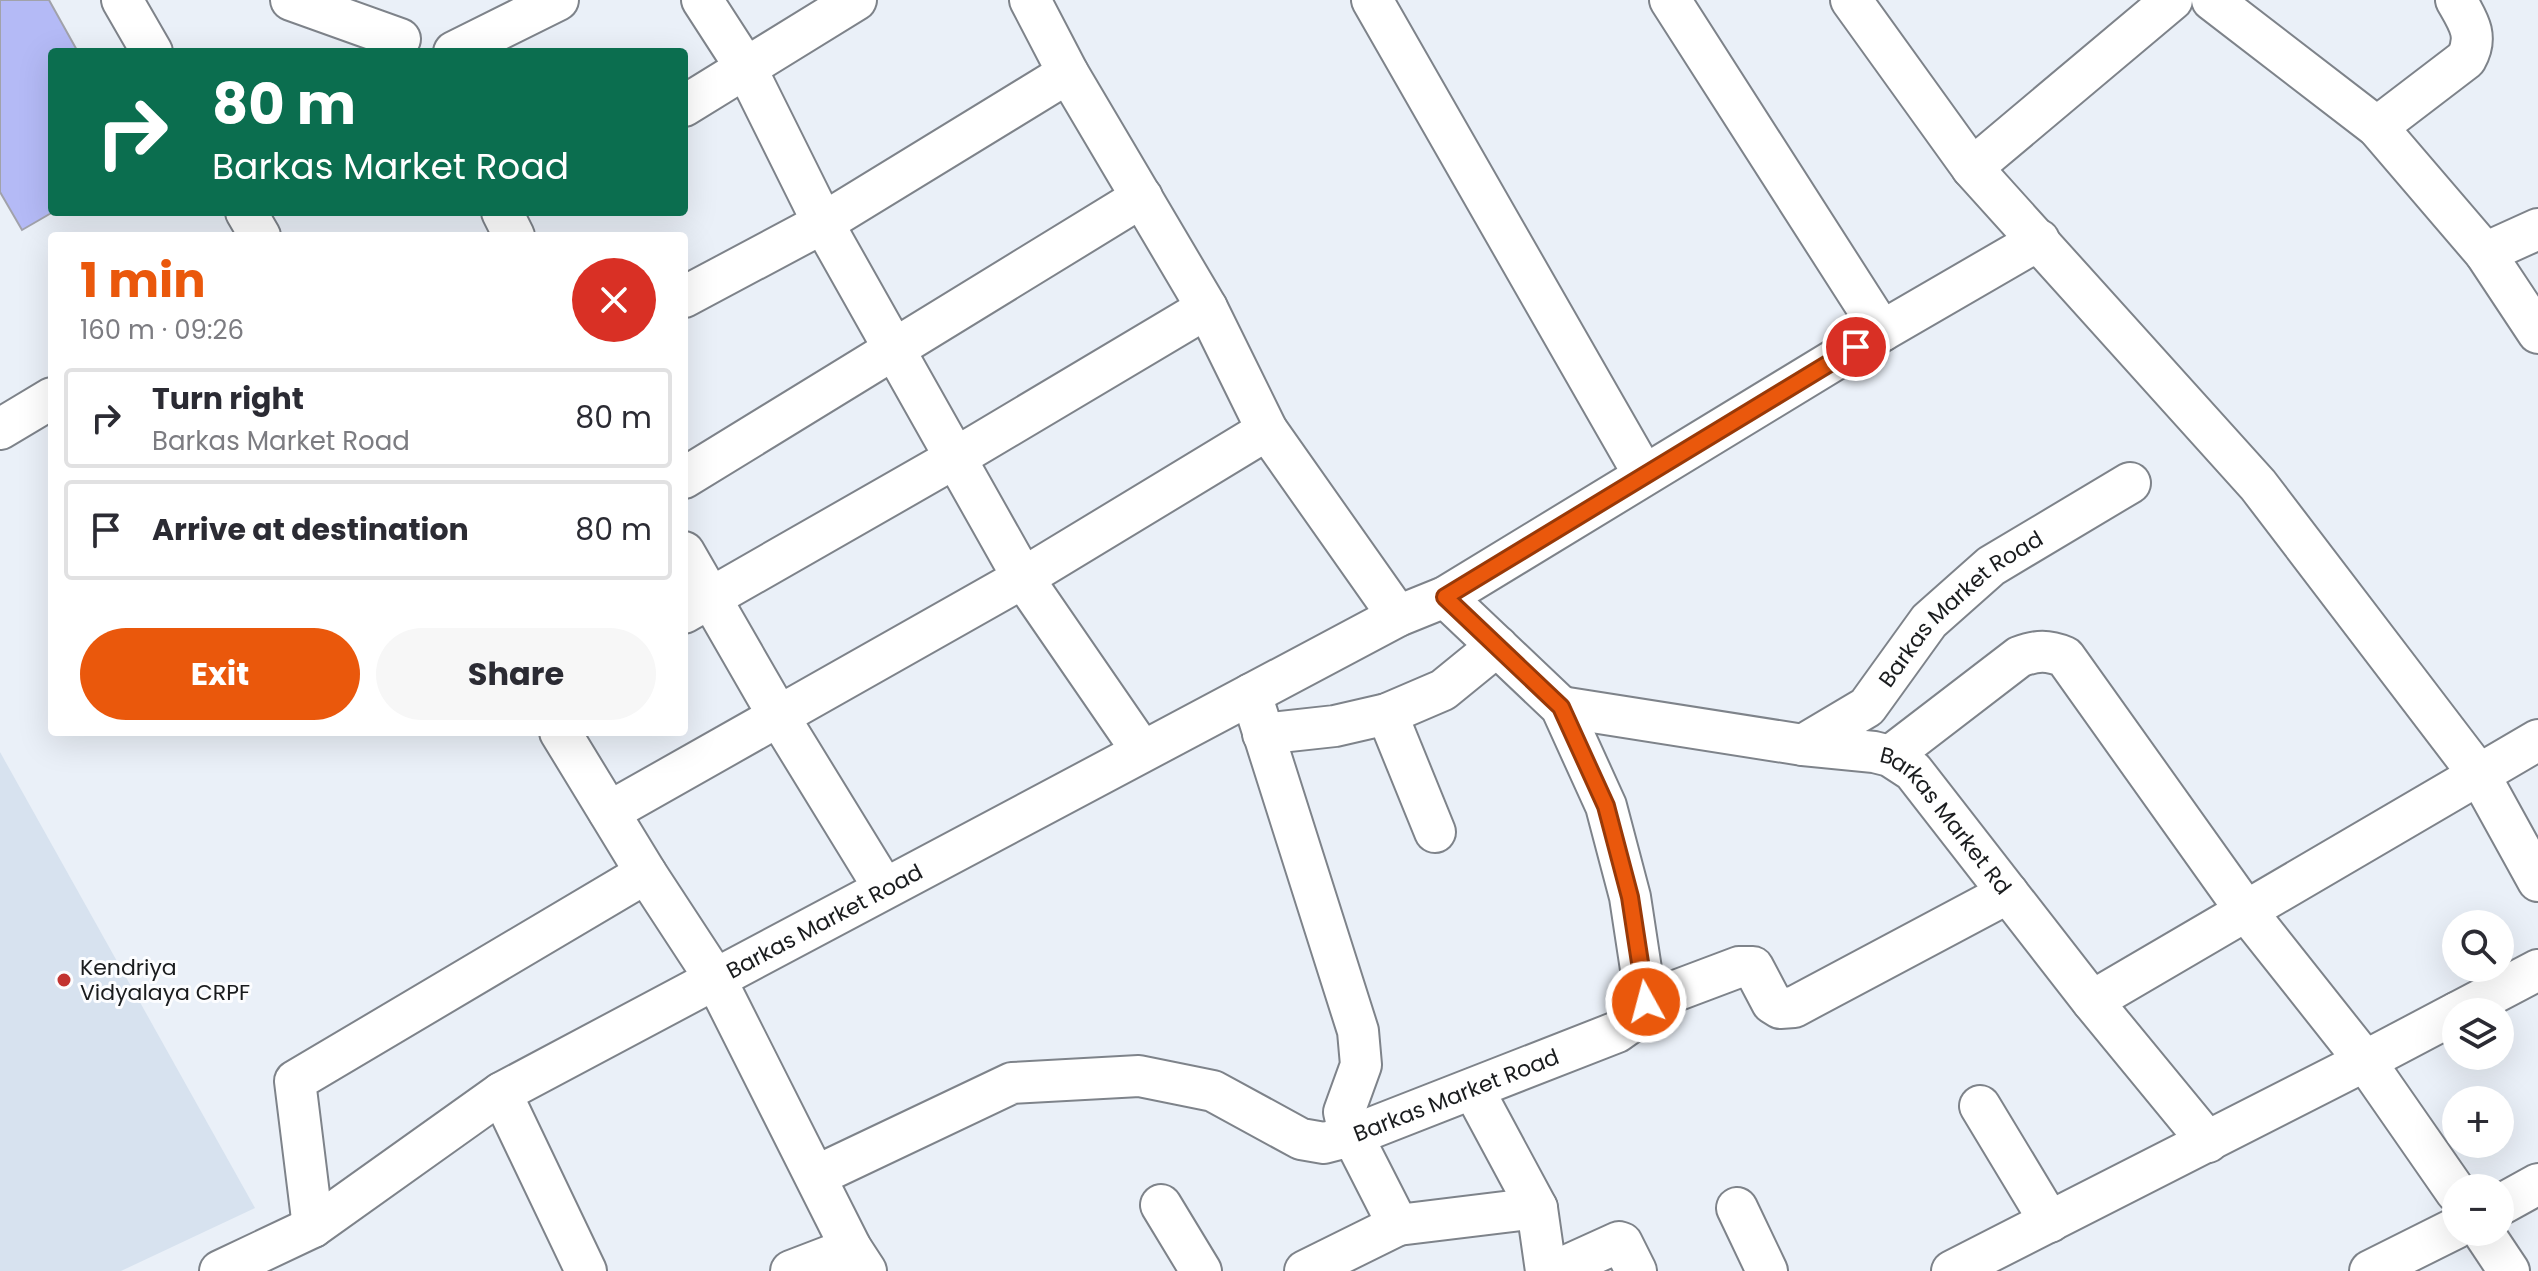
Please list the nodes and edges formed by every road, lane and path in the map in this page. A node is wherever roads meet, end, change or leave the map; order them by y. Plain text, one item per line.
1 (122, 0) edge
2 (291, 0) edge
3 (381, 0) edge
4 (558, 0) edge
5 (702, 0) edge
6 (856, 0) edge
7 (1030, 0) edge
8 (1372, 0) edge
9 (1670, 0) edge
10 (1851, 0) edge
11 (2172, 0) edge
12 (2212, 0) edge
13 (2456, 0) edge
14 (406, 45) edge
15 (150, 48) edge
16 (462, 48) edge
17 (746, 68) junction
18 (1068, 73) junction
19 (688, 104) edge
20 (2377, 127) junction
21 (1972, 168) junction
22 (1142, 197) junction
23 (823, 223) junction
24 (2538, 229) edge
25 (2039, 240) junction
26 (2485, 253) junction
27 (688, 295) edge
28 (1207, 308) junction
29 (1882, 331) junction
30 (2538, 333) edge
31 (894, 349) junction
32 (48, 400) edge
33 (0, 429) edge
34 (1267, 430) junction
35 (955, 458) junction
36 (1644, 475) junction
37 (688, 476) edge
38 (2130, 483) dead end
39 (688, 568) edge
40 (1023, 578) junction
41 (1445, 597) junction
42 (697, 605) edge
43 (1398, 616) junction
44 (1497, 646) junction
45 (1251, 694) junction
46 (1561, 707) junction
47 (1387, 714) junction
48 (779, 717) junction
49 (1263, 734) junction
50 (562, 736) edge
51 (2538, 740) edge
52 (1803, 745) junction
53 (1142, 751) junction
54 (1890, 756) junction
55 (2480, 776) junction
56 (609, 812) junction
57 (1435, 832) dead end
58 (646, 873) junction
59 (2538, 881) edge
60 (884, 888) junction
61 (2008, 893) junction
62 (2246, 911) junction
63 (2538, 970) edge
64 (716, 980) junction
65 (2485, 998) edge
66 (2092, 1001) junction
67 (1646, 1002) junction
68 (2442, 1021) edge
69 (2365, 1061) junction
70 (1473, 1089) junction
71 (501, 1093) junction
72 (1980, 1106) dead end
73 (1351, 1136) junction
74 (2208, 1142) junction
75 (2443, 1174) edge
76 (816, 1176) junction
77 (2538, 1184) edge
78 (2514, 1197) edge
79 (1161, 1205) dead end
80 (1537, 1208) junction
81 (1737, 1208) dead end
82 (2050, 1222) junction
83 (1398, 1225) junction
84 (313, 1227) junction
85 (2442, 1235) edge
86 (2492, 1246) edge
87 (858, 1259) edge
88 (220, 1271) edge
89 (586, 1271) edge
90 (791, 1271) edge
91 (1201, 1271) edge
92 (1305, 1271) edge
93 (1546, 1271) edge
94 (1555, 1271) edge
95 (1636, 1271) edge
96 (1767, 1271) edge
97 (1952, 1271) edge
98 (2370, 1271) edge
99 (2509, 1271) edge

1 - 15 street
2 - 14 street
3 - 14 street
4 - 16 street
5 - 17 street
6 - 17 street
7 - 18 street
8 - 36 street
9 - 29 street
10 - 21 street
11 - 21 street
12 - 20 street
13 - 20 street
17 - 19 street
17 - 23 street
18 - 22 street
18 - 23 street
20 - 26 street
21 - 25 street
22 - 28 street
22 - 31 street
23 - 27 street
23 - 31 street
24 - 26 street
25 - 29 street, Barkas Market Road
25 - 55 street
26 - 30 street
28 - 34 street
28 - 35 street
29 - 36 street, Barkas Market Road
31 - 35 street
31 - 37 street
32 - 33 street
34 - 40 street
34 - 43 street
35 - 40 street
35 - 42 street
36 - 41 street, Barkas Market Road
38 - 52 street, Barkas Market Road
39 - 42 street
40 - 48 street
40 - 53 street
41 - 43 street, Barkas Market Road
41 - 44 street
42 - 48 street
43 - 45 street, Barkas Market Road
44 - 46 street
44 - 47 street
45 - 49 street
45 - 53 street, Barkas Market Road
46 - 52 street, Barkas Market Rd
46 - 67 street
47 - 49 street
47 - 57 street
48 - 56 street
48 - 60 street
49 - 73 street
50 - 56 street
51 - 55 street
52 - 54 street, Barkas Market Rd
53 - 60 street, Barkas Market Road
54 - 61 street, Barkas Market Rd
54 - 62 street
55 - 59 street
55 - 62 street
56 - 58 street
58 - 64 street
58 - 84 street
60 - 64 street, Barkas Market Road
61 - 66 street, Barkas Market Rd
61 - 67 street
62 - 66 street
62 - 69 street
63 - 65 street
64 - 71 street, Barkas Market Road
64 - 76 street
66 - 74 street, Barkas Market Rd
67 - 70 street, Barkas Market Road
68 - 69 street
69 - 74 street
69 - 75 street
70 - 73 street, Barkas Market Road
70 - 80 street
71 - 84 street, Barkas Market Road
71 - 89 street
72 - 82 street
73 - 76 street, Barkas Market Road
73 - 83 street
74 - 82 street
76 - 87 street
77 - 78 street
79 - 91 street
80 - 83 street
80 - 93 street
81 - 96 street
82 - 97 street
83 - 92 street
84 - 88 street, Barkas Market Road
85 - 98 street
86 - 99 street
87 - 90 street
94 - 95 street

